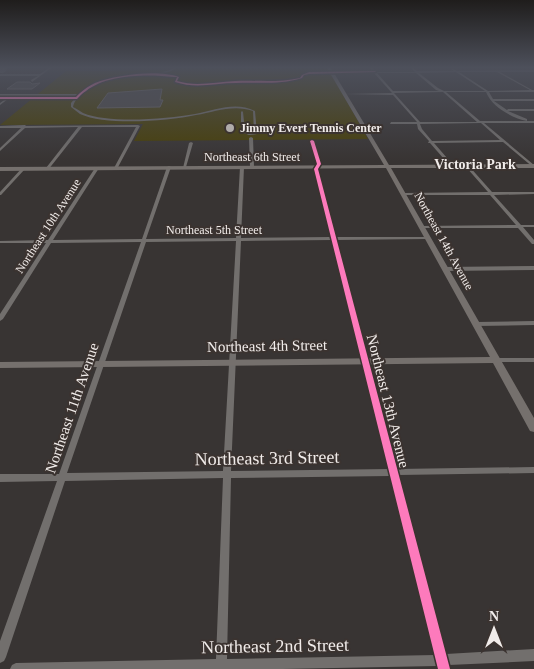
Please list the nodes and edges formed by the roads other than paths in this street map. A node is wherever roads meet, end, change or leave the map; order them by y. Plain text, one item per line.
1 (76, 99) edge
2 (348, 99) edge
3 (398, 99) edge
4 (453, 99) edge
5 (492, 100) joint
6 (534, 100) edge
7 (227, 109) junction
8 (506, 110) junction
9 (534, 110) edge
10 (254, 111) junction
11 (242, 112) junction
12 (480, 122) junction
13 (391, 123) dead end
14 (417, 123) junction
15 (533, 123) edge
16 (25, 126) junction
17 (82, 126) junction
18 (0, 127) edge
19 (251, 138) dead end
20 (312, 141) dead end
21 (504, 141) junction
22 (429, 142) junction
23 (192, 143) dead end
24 (0, 150) edge
25 (252, 166) junction
26 (317, 166) junction
27 (387, 166) junction
28 (452, 166) junction
29 (467, 166) junction
30 (534, 166) edge
31 (169, 167) junction
32 (184, 167) junction
33 (242, 167) junction
34 (97, 168) junction
35 (116, 168) junction
36 (0, 169) edge
37 (23, 169) junction
38 (47, 169) junction
39 (491, 193) junction
40 (534, 193) edge
41 (0, 194) edge
42 (404, 194) junction
43 (519, 226) junction
44 (534, 226) edge
45 (421, 227) junction
46 (427, 238) junction
47 (334, 239) junction
48 (144, 240) junction
49 (239, 240) junction
50 (0, 242) edge
51 (50, 242) junction
52 (534, 243) edge
53 (534, 268) edge
54 (445, 269) junction
55 (0, 319) edge
56 (534, 323) edge
57 (476, 324) junction
58 (365, 360) junction
59 (496, 360) junction
60 (534, 360) edge
61 (233, 361) junction
62 (101, 363) junction
63 (0, 365) edge
64 (534, 428) edge
65 (534, 470) edge
66 (394, 472) junction
67 (227, 474) junction
68 (63, 477) junction
69 (0, 478) edge
70 (534, 655) edge
71 (0, 657) edge
72 (443, 665) edge
73 (221, 667) edge
74 (16, 669) edge

1 - 7 street
2 - 27 street, Northeast 14th Avenue
3 - 14 street
4 - 12 street
5 - 6 street
5 - 8 street
7 - 10 street
7 - 11 street
8 - 9 street
8 - 15 street
10 - 11 street
10 - 11 street
12 - 14 street
12 - 15 street
12 - 21 street
13 - 14 street
14 - 22 street
16 - 17 street
16 - 18 street
16 - 24 street
17 - 35 street
17 - 38 street
19 - 25 street
20 - 26 street, Northeast 13th Avenue
21 - 22 street
21 - 30 street
22 - 28 street
23 - 32 street
25 - 26 street, Northeast 6th Street
25 - 33 street, Northeast 6th Street
26 - 27 street, Northeast 6th Street
26 - 47 street, Northeast 13th Avenue
27 - 28 street, Northeast 6th Street
27 - 42 street, Northeast 14th Avenue
28 - 29 street, Northeast 6th Street
29 - 30 street, Northeast 6th Street
29 - 39 street
31 - 32 street, Northeast 6th Street
31 - 35 street, Northeast 6th Street
31 - 48 street, Northeast 11th Avenue
32 - 33 street, Northeast 6th Street
33 - 49 street
34 - 35 street, Northeast 6th Street
34 - 38 street, Northeast 6th Street
34 - 51 street, Northeast 10th Avenue
36 - 37 street, Northeast 6th Street
37 - 38 street, Northeast 6th Street
37 - 41 street
39 - 40 street
39 - 42 street
39 - 43 street
42 - 45 street, Northeast 14th Avenue
43 - 44 street
43 - 45 street
43 - 52 street
45 - 46 street, Northeast 14th Avenue
46 - 47 street, Northeast 5th Street
46 - 54 street, Northeast 14th Avenue
47 - 49 street, Northeast 5th Street
47 - 58 street, Northeast 13th Avenue
48 - 49 street, Northeast 5th Street
48 - 51 street, Northeast 5th Street
48 - 62 street, Northeast 11th Avenue
49 - 61 street
50 - 51 street, Northeast 5th Street
51 - 55 street, Northeast 10th Avenue
53 - 54 street
54 - 57 street, Northeast 14th Avenue
56 - 57 street
57 - 59 street, Northeast 14th Avenue
58 - 59 street, Northeast 4th Street
58 - 61 street, Northeast 4th Street
58 - 66 street, Northeast 13th Avenue
59 - 60 street, Northeast 4th Street
59 - 64 street, Northeast 14th Avenue
61 - 62 street, Northeast 4th Street
61 - 67 street
62 - 63 street, Northeast 4th Street
62 - 68 street, Northeast 11th Avenue
65 - 66 street, Northeast 3rd Street
66 - 67 street, Northeast 3rd Street
66 - 72 street, Northeast 13th Avenue
67 - 68 street, Northeast 3rd Street
67 - 73 street
68 - 69 street, Northeast 3rd Street
68 - 71 street, Northeast 11th Avenue
70 - 72 street, Northeast 2nd Street
72 - 73 street, Northeast 2nd Street
73 - 74 street, Northeast 2nd Street

